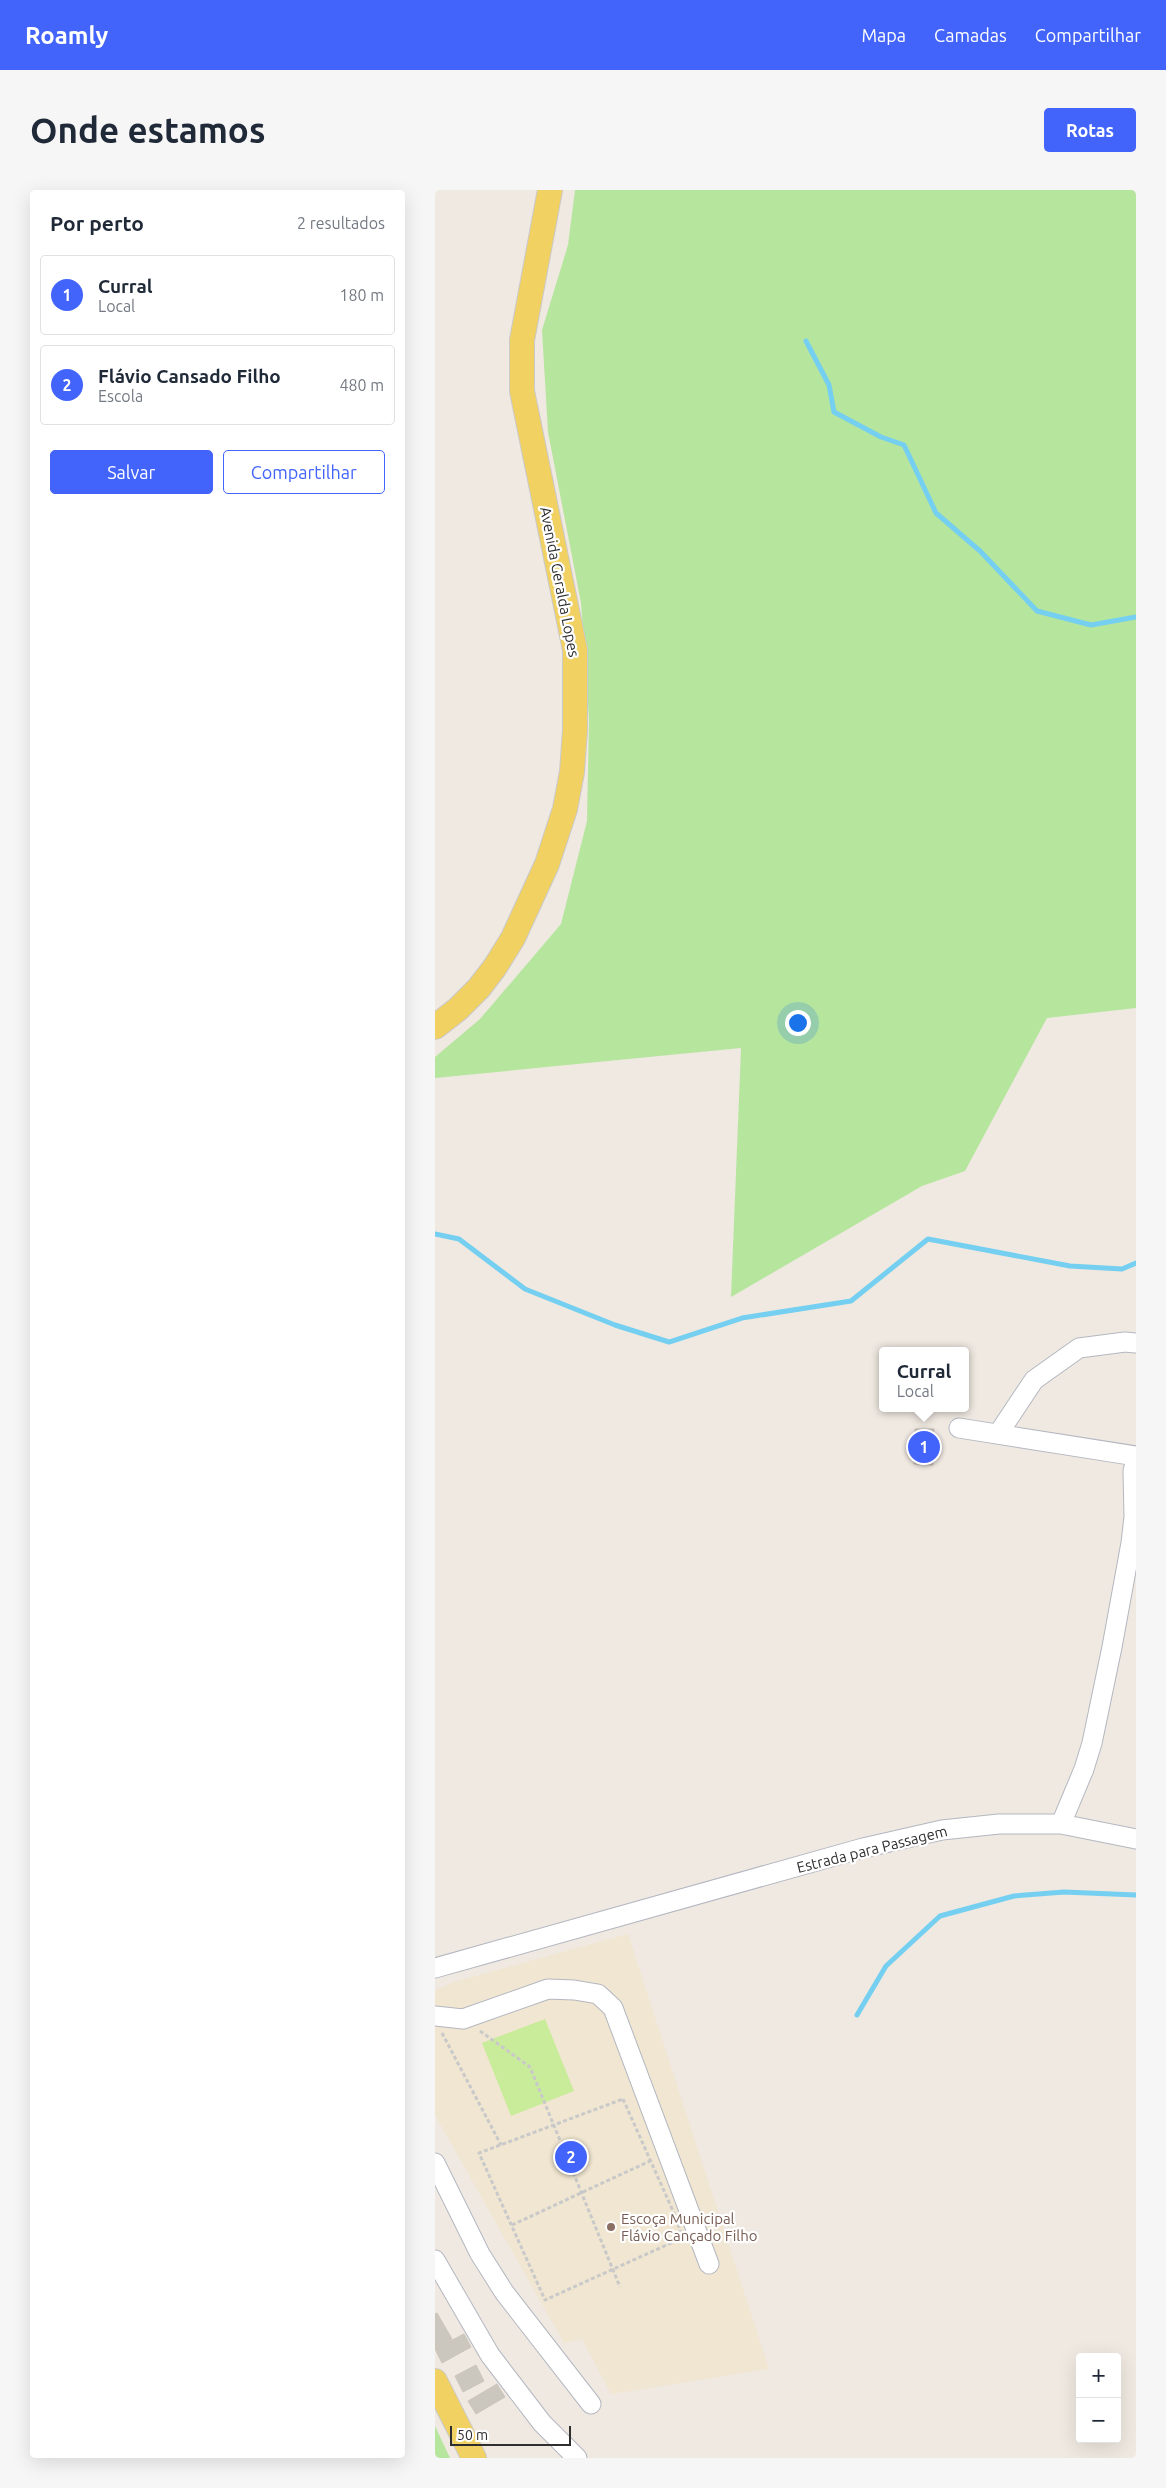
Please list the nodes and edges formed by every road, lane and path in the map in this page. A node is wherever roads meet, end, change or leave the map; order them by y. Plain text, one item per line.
1 (550, 190) edge
2 (435, 1027) edge
3 (1136, 1343) edge
4 (959, 1428) dead end
5 (998, 1434) junction
6 (1136, 1457) edge
7 (1061, 1824) junction
8 (1136, 1839) edge
9 (435, 1954) edge
10 (468, 1957) junction
11 (435, 1968) edge
12 (463, 2019) junction
13 (437, 2022) edge
14 (553, 2125) junction
15 (501, 2145) junction
16 (659, 2157) junction
17 (435, 2163) edge
18 (581, 2193) junction
19 (512, 2225) junction
20 (435, 2260) edge
21 (709, 2264) dead end
22 (612, 2270) junction
23 (619, 2288) dead end
24 (435, 2382) edge
25 (591, 2404) dead end
26 (474, 2458) edge
27 (577, 2458) edge

1 - 2 main road, Avenida Geralda Lopes
3 - 5 street
4 - 5 street
5 - 6 street
6 - 7 street
7 - 8 street, Estrada para Passagem
7 - 10 street, Estrada para Passagem
9 - 10 street
10 - 11 street, Estrada para Passagem
12 - 13 street
12 - 14 path
12 - 16 street
13 - 15 path
14 - 15 path
14 - 16 path
14 - 18 path
15 - 19 path
16 - 18 path
16 - 21 street
16 - 22 path
17 - 25 street
18 - 19 path
18 - 22 path
19 - 22 path
20 - 27 street
22 - 23 path
24 - 26 main road

